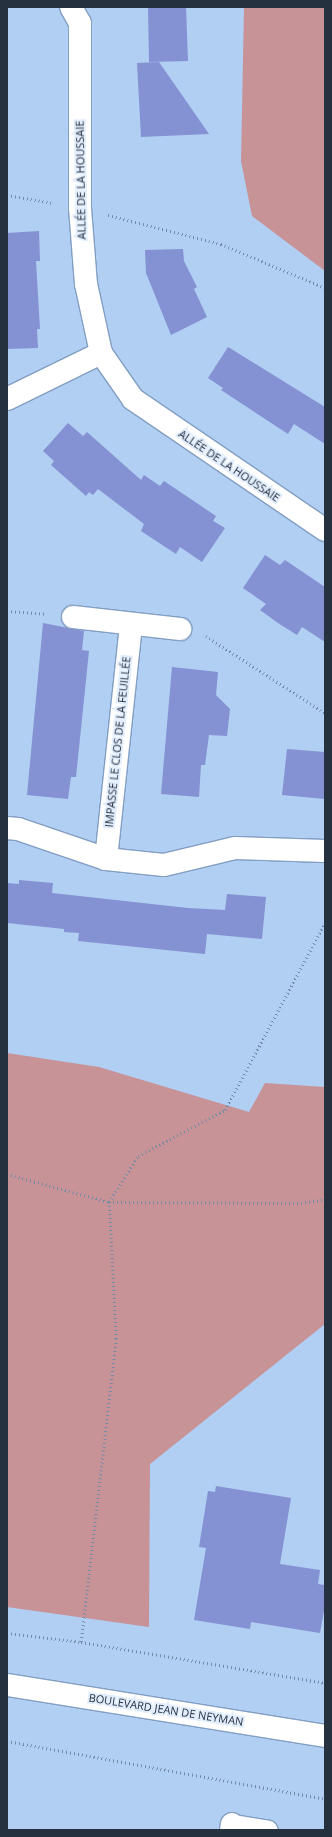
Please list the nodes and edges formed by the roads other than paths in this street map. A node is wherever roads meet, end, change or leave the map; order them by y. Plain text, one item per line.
1 (71, 7) edge
2 (101, 353) junction
3 (7, 399) edge
4 (325, 530) edge
5 (73, 617) road end
6 (131, 624) junction
7 (180, 629) road end
8 (7, 828) edge
9 (325, 851) edge
10 (106, 859) junction
11 (7, 1686) edge
12 (325, 1736) edge
13 (232, 1827) edge
14 (268, 1830) edge

1 - 2 street, ALLÉE DE LA HOUSSAIE
2 - 3 street
2 - 4 street, ALLÉE DE LA HOUSSAIE
5 - 6 street
6 - 7 street
6 - 10 street, IMPASSE LE CLOS DE LA FEUILLÉE
8 - 10 street
9 - 10 street
11 - 12 street, BOULEVARD JEAN DE NEYMAN
13 - 14 lane

